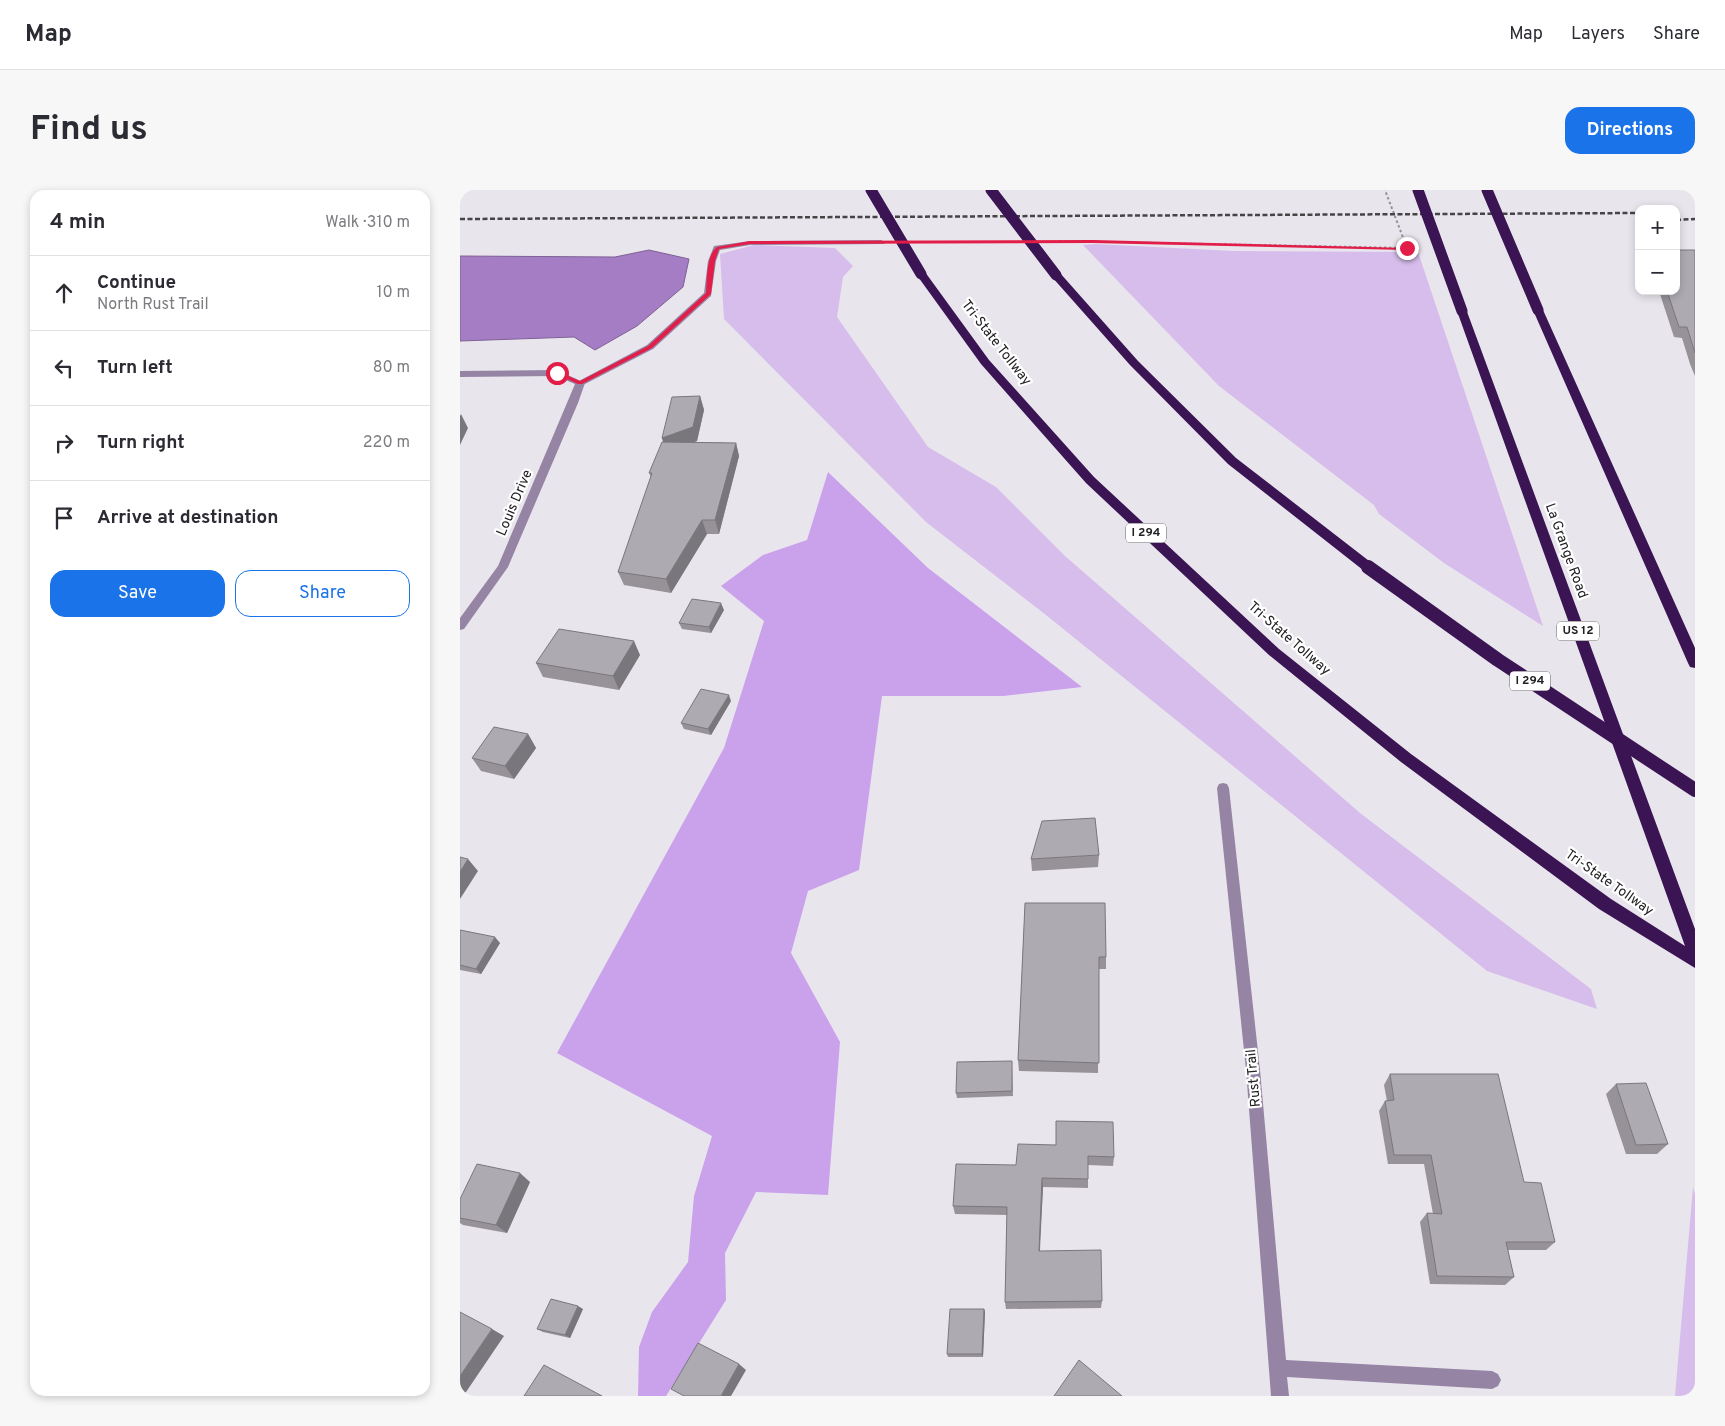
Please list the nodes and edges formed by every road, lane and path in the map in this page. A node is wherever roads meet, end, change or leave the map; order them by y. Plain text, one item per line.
1 (871, 190) edge
2 (991, 190) edge
3 (1385, 190) edge
4 (1418, 190) edge
5 (1487, 190) edge
6 (881, 242) dead end
7 (929, 242) dead end
8 (1006, 242) dead end
9 (1055, 242) dead end
10 (460, 374) edge
11 (580, 383) junction
12 (460, 626) edge
13 (1695, 663) edge
14 (1223, 788) dead end
15 (1695, 790) edge
16 (1695, 951) edge
17 (1695, 961) edge
18 (1278, 1368) junction
19 (1492, 1380) dead end
20 (1280, 1396) edge

1 - 17 highway, Tri-State Tollway / I 294, bridge
2 - 15 highway, I 294, bridge
3 - 9 path
4 - 16 highway, La Grange Road / US 12, bridge
5 - 13 highway, bridge
6 - 11 street
7 - 8 path
10 - 11 street
11 - 12 street, Louis Drive
14 - 18 street, Rust Trail
18 - 19 street
18 - 20 street, Rust Trail

